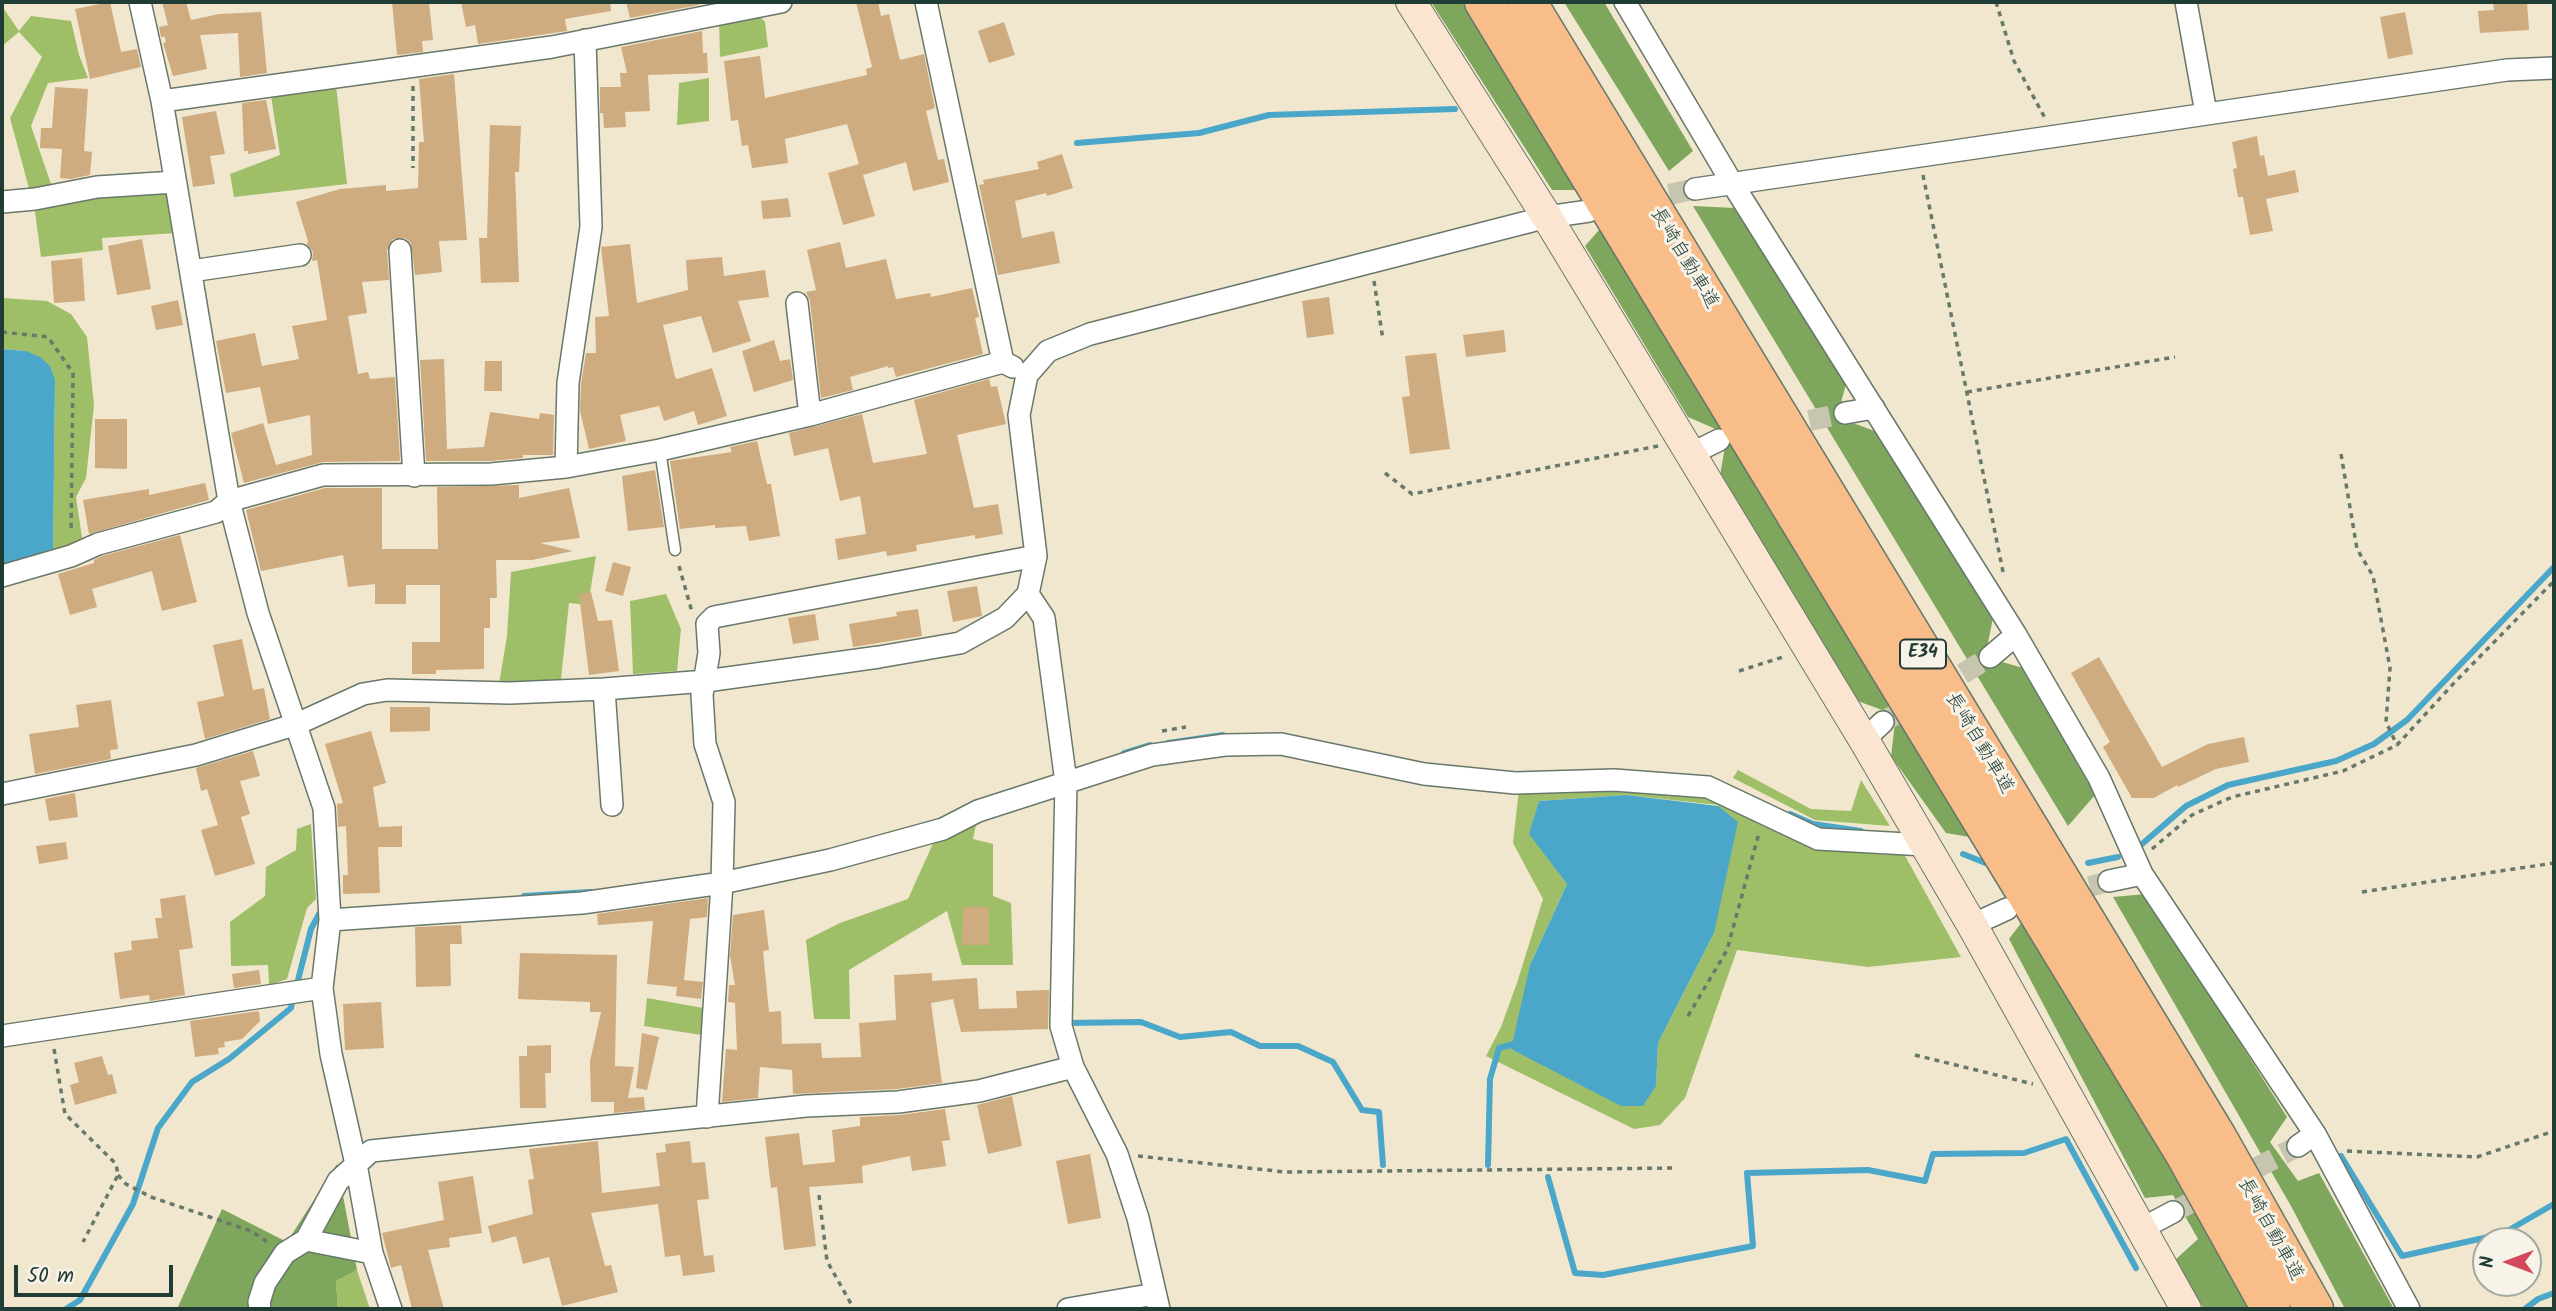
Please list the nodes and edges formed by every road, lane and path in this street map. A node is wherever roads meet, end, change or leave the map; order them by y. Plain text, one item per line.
1 (139, 2) edge
2 (780, 2) edge
3 (926, 2) edge
4 (1411, 2) edge
5 (1484, 2) edge
6 (1527, 2) edge
7 (1625, 2) edge
8 (1996, 2) edge
9 (2186, 2) edge
10 (585, 40) junction
11 (413, 66) junction
12 (2554, 68) edge
13 (162, 101) junction
14 (2206, 113) junction
15 (2055, 135) junction
16 (1919, 155) junction
17 (413, 168) dead end
18 (174, 182) junction
19 (1732, 183) junction
20 (1695, 189) tunnel mouth
21 (2, 202) edge
22 (1589, 211) dead end
23 (1547, 217) junction
24 (400, 250) dead end
25 (300, 255) dead end
26 (1371, 262) junction
27 (191, 271) junction
28 (797, 303) dead end
29 (2, 332) edge
30 (1383, 340) dead end
31 (2175, 357) dead end
32 (1003, 362) junction
33 (1027, 375) junction
34 (1967, 392) junction
35 (1874, 408) junction
36 (1845, 413) tunnel mouth
37 (810, 415) junction
38 (1719, 440) dead end
39 (1687, 448) junction
40 (660, 450) junction
41 (2341, 454) dead end
42 (566, 467) junction
43 (1385, 473) dead end
44 (414, 476) junction
45 (229, 501) junction
46 (675, 550) joint
47 (1036, 555) junction
48 (71, 556) junction
49 (2, 576) edge
50 (2005, 581) dead end
51 (2554, 581) edge
52 (1028, 594) junction
53 (707, 624) junction
54 (2016, 635) junction
55 (1809, 649) junction
56 (1990, 657) tunnel mouth
57 (1739, 671) dead end
58 (706, 681) junction
59 (604, 689) junction
60 (297, 724) junction
61 (2398, 745) junction
62 (1066, 782) junction
63 (2, 794) edge
64 (612, 805) dead end
65 (1764, 814) junction
66 (1925, 845) junction
67 (2554, 863) edge
68 (2139, 867) junction
69 (723, 873) junction
70 (2109, 881) tunnel mouth
71 (2362, 892) dead end
72 (2007, 909) dead end
73 (330, 920) junction
74 (1972, 925) junction
75 (315, 989) junction
76 (1688, 1016) dead end
77 (51, 1030) junction
78 (2, 1036) edge
79 (1915, 1055) dead end
80 (1073, 1067) junction
81 (2060, 1083) junction
82 (707, 1117) junction
83 (2554, 1131) edge
84 (2312, 1143) junction
85 (1117, 1154) junction
86 (356, 1164) junction
87 (1677, 1168) dead end
88 (118, 1175) junction
89 (819, 1195) dead end
90 (2173, 1212) tunnel mouth
91 (2141, 1229) junction
92 (306, 1240) junction
93 (83, 1242) dead end
94 (285, 1253) junction
95 (372, 1253) junction
96 (1157, 1301) edge
97 (260, 1309) edge
98 (391, 1309) edge
99 (854, 1309) edge
100 (1068, 1309) edge
101 (2186, 1309) edge
102 (2271, 1309) edge
103 (2314, 1309) edge
104 (2409, 1309) edge

1 - 13 street
2 - 10 street
3 - 32 street
4 - 23 street
5 - 102 highway, 長崎自動車道 / E34
6 - 103 highway, 長崎自動車道 / E34
7 - 19 street
8 - 15 path
9 - 14 street
10 - 11 street
10 - 42 street
11 - 13 street
11 - 17 path
12 - 14 street
13 - 18 street
14 - 15 street
15 - 16 street
16 - 19 street
16 - 34 path
18 - 21 street
18 - 27 street
19 - 20 street
19 - 35 street
22 - 23 street
23 - 26 street
23 - 39 street
24 - 44 street
25 - 27 street
26 - 30 path
26 - 33 street
27 - 45 street
28 - 37 street
29 - 48 path
31 - 34 path
32 - 33 street
32 - 37 street
33 - 47 street
34 - 50 path
35 - 36 street
35 - 54 street
37 - 40 street
38 - 39 street
39 - 43 path
39 - 55 street
40 - 42 street
40 - 46 lane
41 - 61 path
42 - 44 street
44 - 45 street
45 - 48 street
45 - 60 street
46 - 53 path
47 - 52 street
47 - 53 street
48 - 49 street
51 - 61 path
52 - 58 street
52 - 62 street
53 - 58 street
54 - 56 street
54 - 68 street
55 - 57 path
55 - 66 street
58 - 59 street
58 - 69 street
59 - 60 street
59 - 64 street
60 - 63 street
60 - 73 street
61 - 68 path
62 - 65 street
62 - 69 street
62 - 80 street
65 - 66 street
65 - 76 path
66 - 74 street
67 - 71 path
68 - 70 street
68 - 84 street
69 - 73 street
69 - 82 street
72 - 74 street
73 - 75 street
74 - 81 street
75 - 77 street
75 - 86 street
77 - 78 street
77 - 88 path
79 - 81 path
80 - 82 street
80 - 85 street
81 - 91 street
82 - 86 street
83 - 84 path
84 - 104 street
85 - 87 path
85 - 96 street
86 - 92 street
86 - 95 street
88 - 93 path
88 - 94 path
89 - 99 path
90 - 91 street
91 - 101 street
92 - 94 street
92 - 95 street
94 - 97 street
95 - 98 street
96 - 100 street

